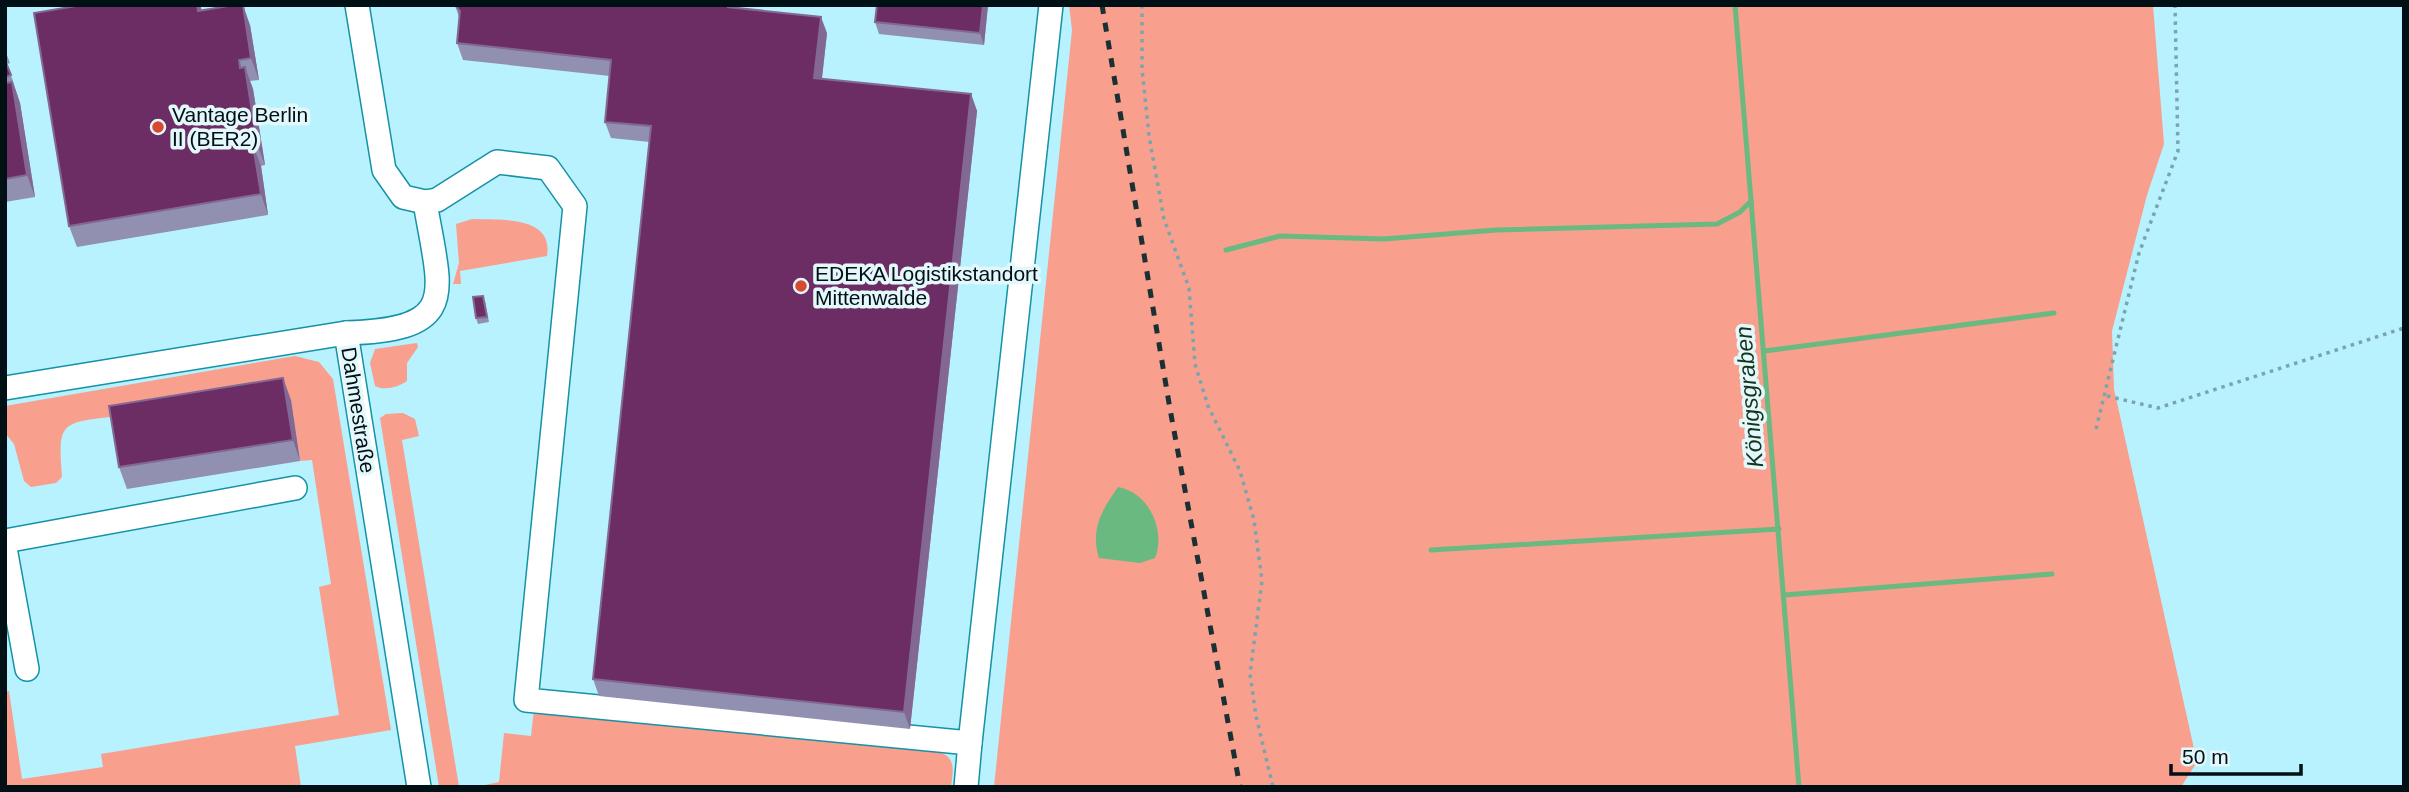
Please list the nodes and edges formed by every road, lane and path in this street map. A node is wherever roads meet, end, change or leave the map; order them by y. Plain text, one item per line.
1 (357, 5) edge
2 (1051, 5) edge
3 (1142, 5) edge
4 (2175, 5) edge
5 (425, 202) junction
6 (2404, 328) edge
7 (346, 333) junction
8 (5, 388) edge
9 (2106, 396) junction
10 (2096, 429) dead end
11 (295, 488) dead end
12 (5, 541) edge
13 (5, 548) edge
14 (27, 669) dead end
15 (970, 743) junction
16 (419, 787) edge
17 (966, 787) edge
18 (1273, 787) edge

1 - 5 street
2 - 15 street
3 - 18 path
4 - 9 path
5 - 7 street
5 - 15 street
6 - 9 path
7 - 8 street, Dahmestraße
7 - 16 street, Dahmestraße
9 - 10 path
11 - 12 street
13 - 14 street
15 - 17 street

